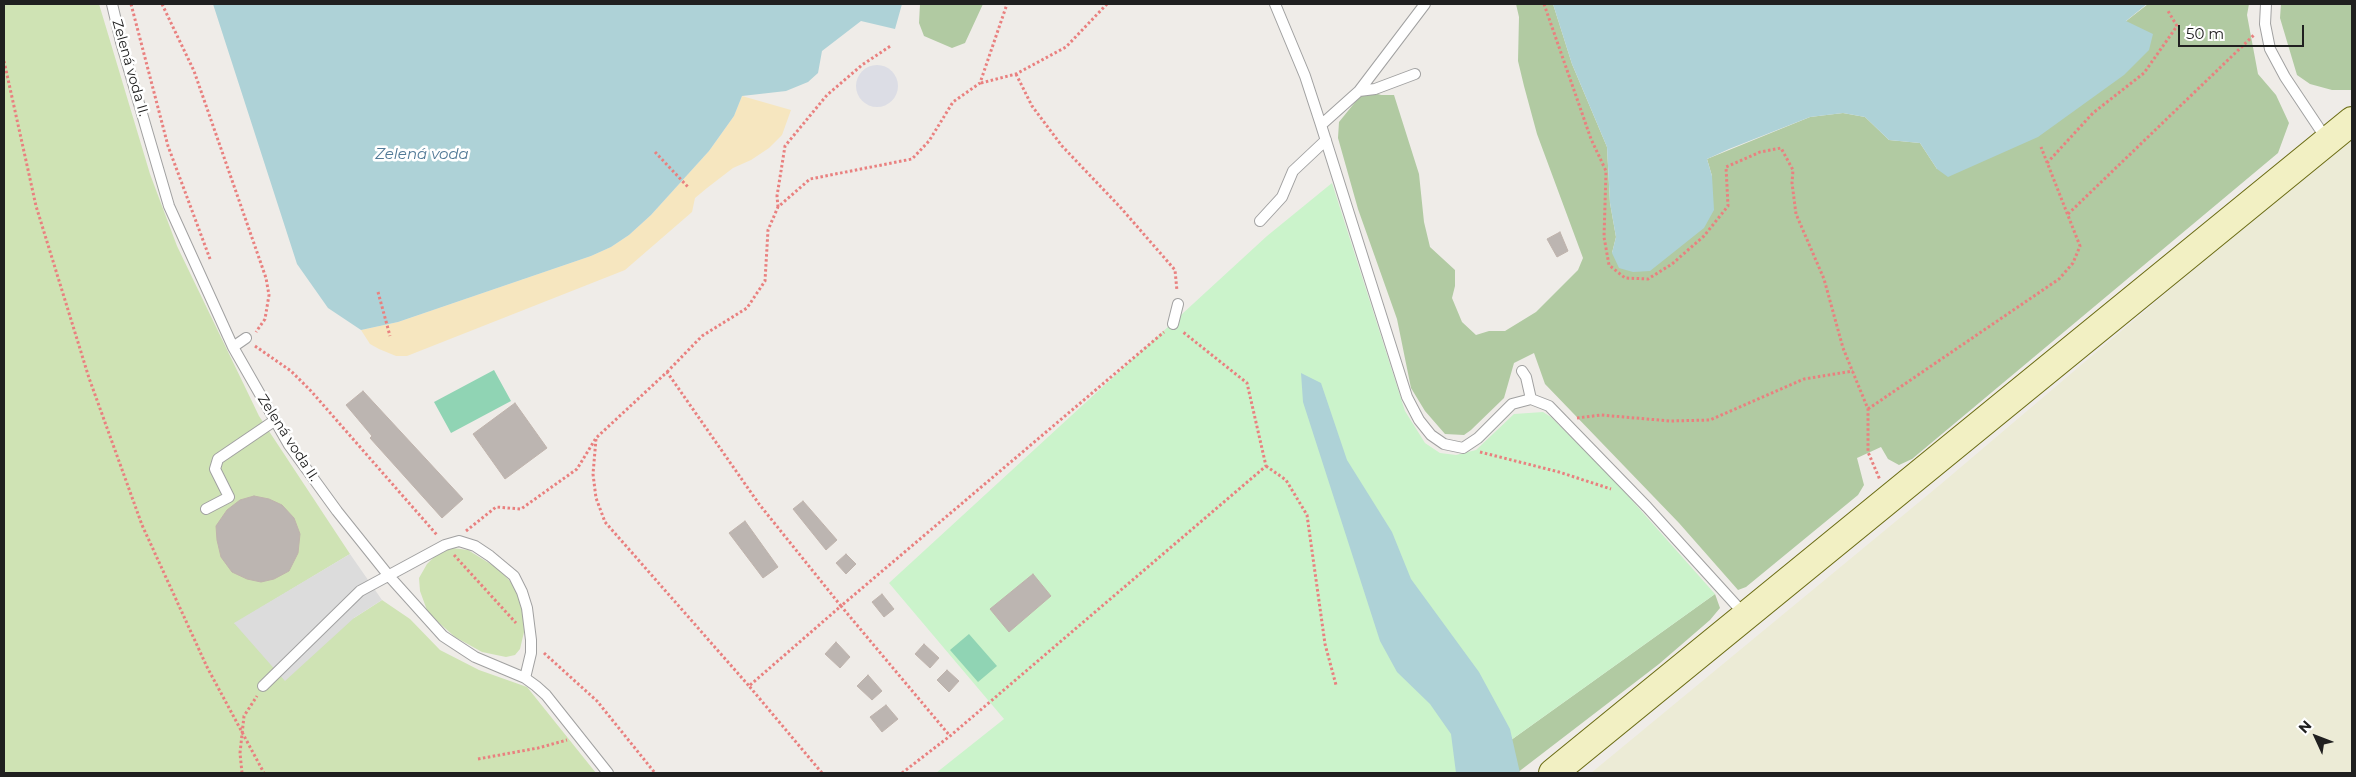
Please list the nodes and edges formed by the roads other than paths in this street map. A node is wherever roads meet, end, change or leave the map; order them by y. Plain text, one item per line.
1 (112, 4) edge
2 (1274, 4) edge
3 (1425, 4) edge
4 (2266, 4) edge
5 (1415, 74) dead end
6 (1358, 90) junction
7 (2352, 121) edge
8 (1321, 125) junction
9 (1326, 140) junction
10 (2328, 140) junction
11 (1260, 221) dead end
12 (1178, 304) road end
13 (1173, 324) road end
14 (246, 338) road end
15 (233, 347) junction
16 (1522, 370) dead end
17 (1531, 399) junction
18 (274, 421) junction
19 (206, 510) dead end
20 (389, 576) junction
21 (1746, 616) junction
22 (524, 678) junction
23 (263, 686) road end
24 (1563, 765) edge
25 (608, 773) edge

1 - 15 lane, Zelená voda II.
2 - 8 lane
3 - 6 lane
4 - 10 lane
5 - 6 lane
6 - 8 lane
7 - 10 main road
8 - 9 lane
9 - 11 lane
9 - 17 lane
10 - 21 main road
12 - 13 lane
14 - 15 lane
15 - 18 lane, Zelená voda II.
16 - 17 lane
17 - 21 lane
18 - 19 lane
18 - 20 lane, Zelená voda II.
20 - 22 lane, Zelená voda II.
20 - 22 lane
20 - 23 lane
21 - 24 main road
22 - 25 lane, Zelená voda II.

